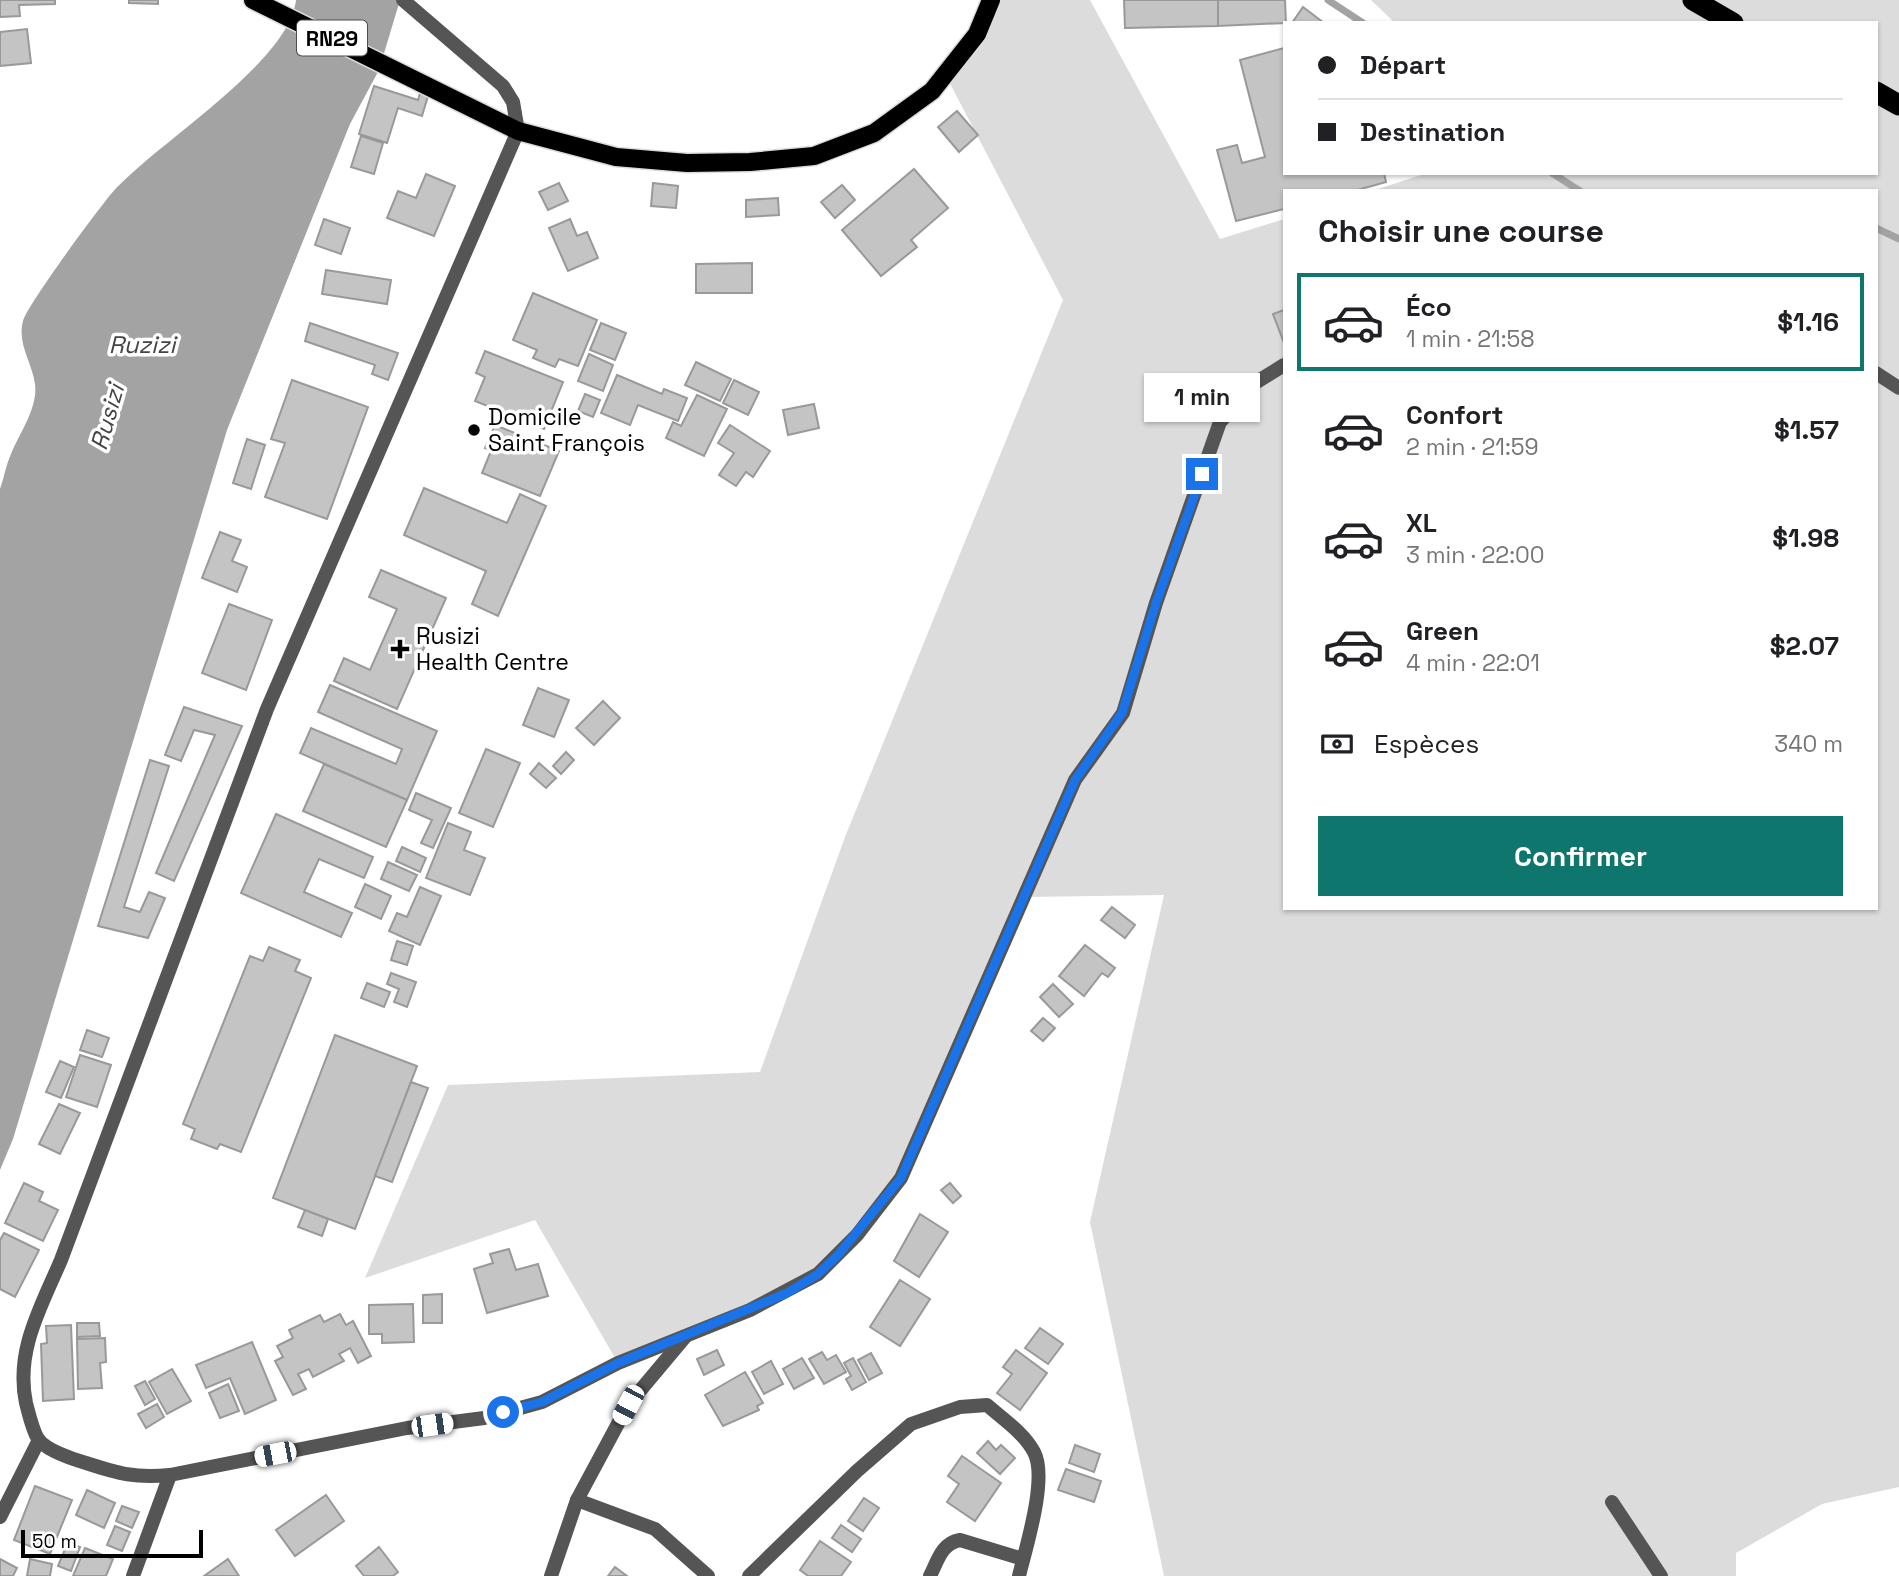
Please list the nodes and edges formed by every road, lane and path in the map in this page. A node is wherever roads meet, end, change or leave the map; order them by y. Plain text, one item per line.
1 (403, 0) edge
2 (991, 0) edge
3 (1693, 0) edge
4 (254, 1) edge
5 (1730, 21) edge
6 (1878, 93) edge
7 (1899, 105) edge
8 (518, 131) junction
9 (1283, 366) edge
10 (1878, 374) edge
11 (1899, 388) edge
12 (688, 1333) junction
13 (39, 1440) junction
14 (170, 1475) junction
15 (577, 1500) junction
16 (1612, 1502) dead end
17 (0, 1517) edge
18 (1023, 1559) junction
19 (134, 1576) edge
20 (551, 1576) edge
21 (708, 1576) edge
22 (749, 1576) edge
23 (930, 1576) edge
24 (1019, 1576) edge
25 (1661, 1576) edge

1 - 8 street
2 - 8 main road
3 - 5 highway
4 - 8 main road, RN29
6 - 7 highway
8 - 13 street
9 - 12 street
10 - 11 street
12 - 14 street
12 - 15 street
13 - 14 street
13 - 17 street
14 - 19 street
15 - 20 street
15 - 21 street
16 - 25 street
18 - 22 street
18 - 23 street
18 - 24 street

